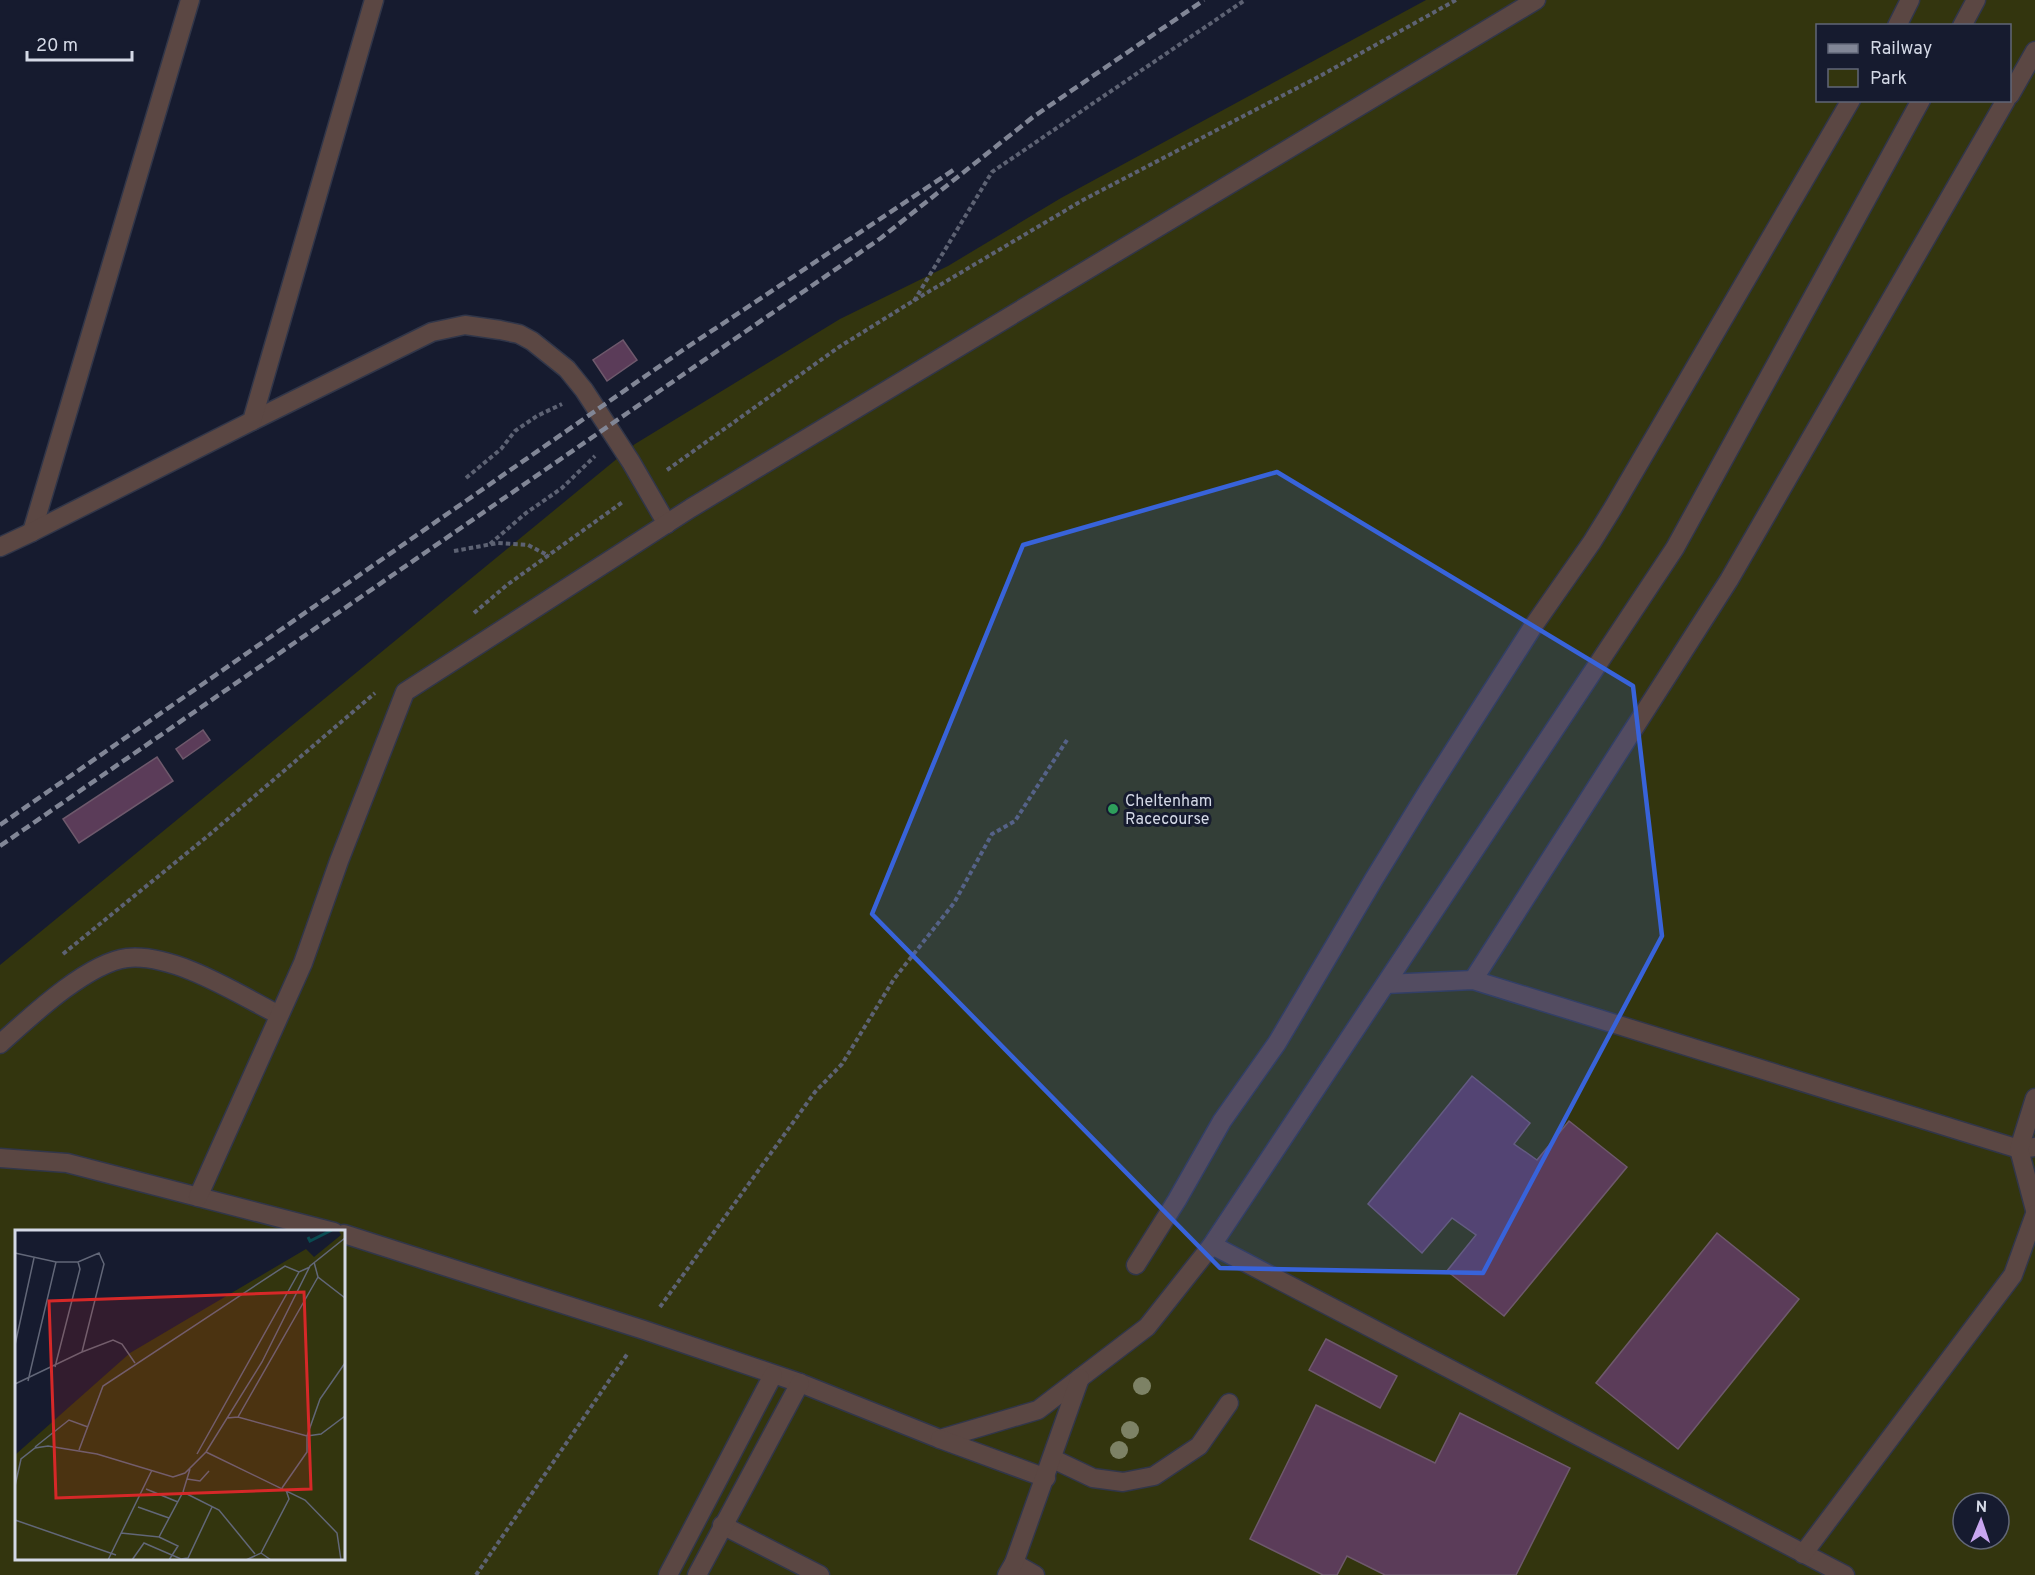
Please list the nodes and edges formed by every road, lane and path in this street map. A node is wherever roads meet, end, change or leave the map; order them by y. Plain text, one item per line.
1 (190, 0) edge
2 (374, 0) edge
3 (1245, 0) edge
4 (1456, 0) edge
5 (1536, 0) edge
6 (1910, 0) edge
7 (1977, 0) edge
8 (1898, 24) edge
9 (1963, 24) edge
10 (2035, 51) edge
11 (2011, 93) edge
12 (1850, 102) edge
13 (1921, 102) edge
14 (2005, 102) edge
15 (584, 390) junction
16 (252, 422) junction
17 (631, 462) junction
18 (466, 478) dead end
19 (667, 524) junction
20 (32, 532) junction
21 (490, 544) junction
22 (0, 547) edge
23 (454, 551) dead end
24 (549, 556) dead end
25 (1067, 740) dead end
26 (1473, 980) junction
27 (1386, 984) junction
28 (279, 1015) junction
29 (0, 1044) edge
30 (815, 1092) dead end
31 (2035, 1098) edge
32 (2027, 1148) edge
33 (0, 1158) edge
34 (198, 1197) junction
35 (2035, 1212) edge
36 (326, 1230) edge
37 (345, 1234) edge
38 (1212, 1245) junction
39 (1136, 1265) dead end
40 (773, 1375) junction
41 (1080, 1378) junction
42 (800, 1383) junction
43 (1229, 1403) dead end
44 (940, 1439) junction
45 (1053, 1459) junction
46 (1046, 1478) junction
47 (723, 1525) junction
48 (1803, 1554) junction
49 (1010, 1569) edge
50 (1839, 1573) edge
51 (668, 1575) edge
52 (697, 1575) edge
53 (820, 1575) edge
54 (1035, 1575) edge

1 - 20 lane
2 - 16 lane
3 - 4 path
5 - 19 lane
6 - 8 lane
7 - 9 lane
10 - 11 lane
12 - 39 lane
13 - 27 lane
14 - 26 lane
15 - 16 lane
15 - 17 lane
15 - 18 path
16 - 20 lane
17 - 19 lane
17 - 21 path
19 - 28 lane
20 - 22 lane
21 - 23 path
21 - 24 path
25 - 30 path
26 - 27 lane
26 - 32 lane
27 - 38 lane
28 - 29 lane
28 - 34 lane
31 - 32 lane
32 - 35 lane
33 - 34 lane
34 - 36 lane
35 - 48 lane
37 - 40 lane
38 - 41 lane
38 - 48 lane
40 - 42 lane
40 - 51 lane
41 - 44 lane
41 - 45 lane
42 - 44 lane
42 - 47 lane
43 - 45 lane
44 - 46 lane
45 - 46 lane
46 - 49 lane
47 - 52 lane
47 - 53 lane
48 - 50 lane
49 - 54 lane

